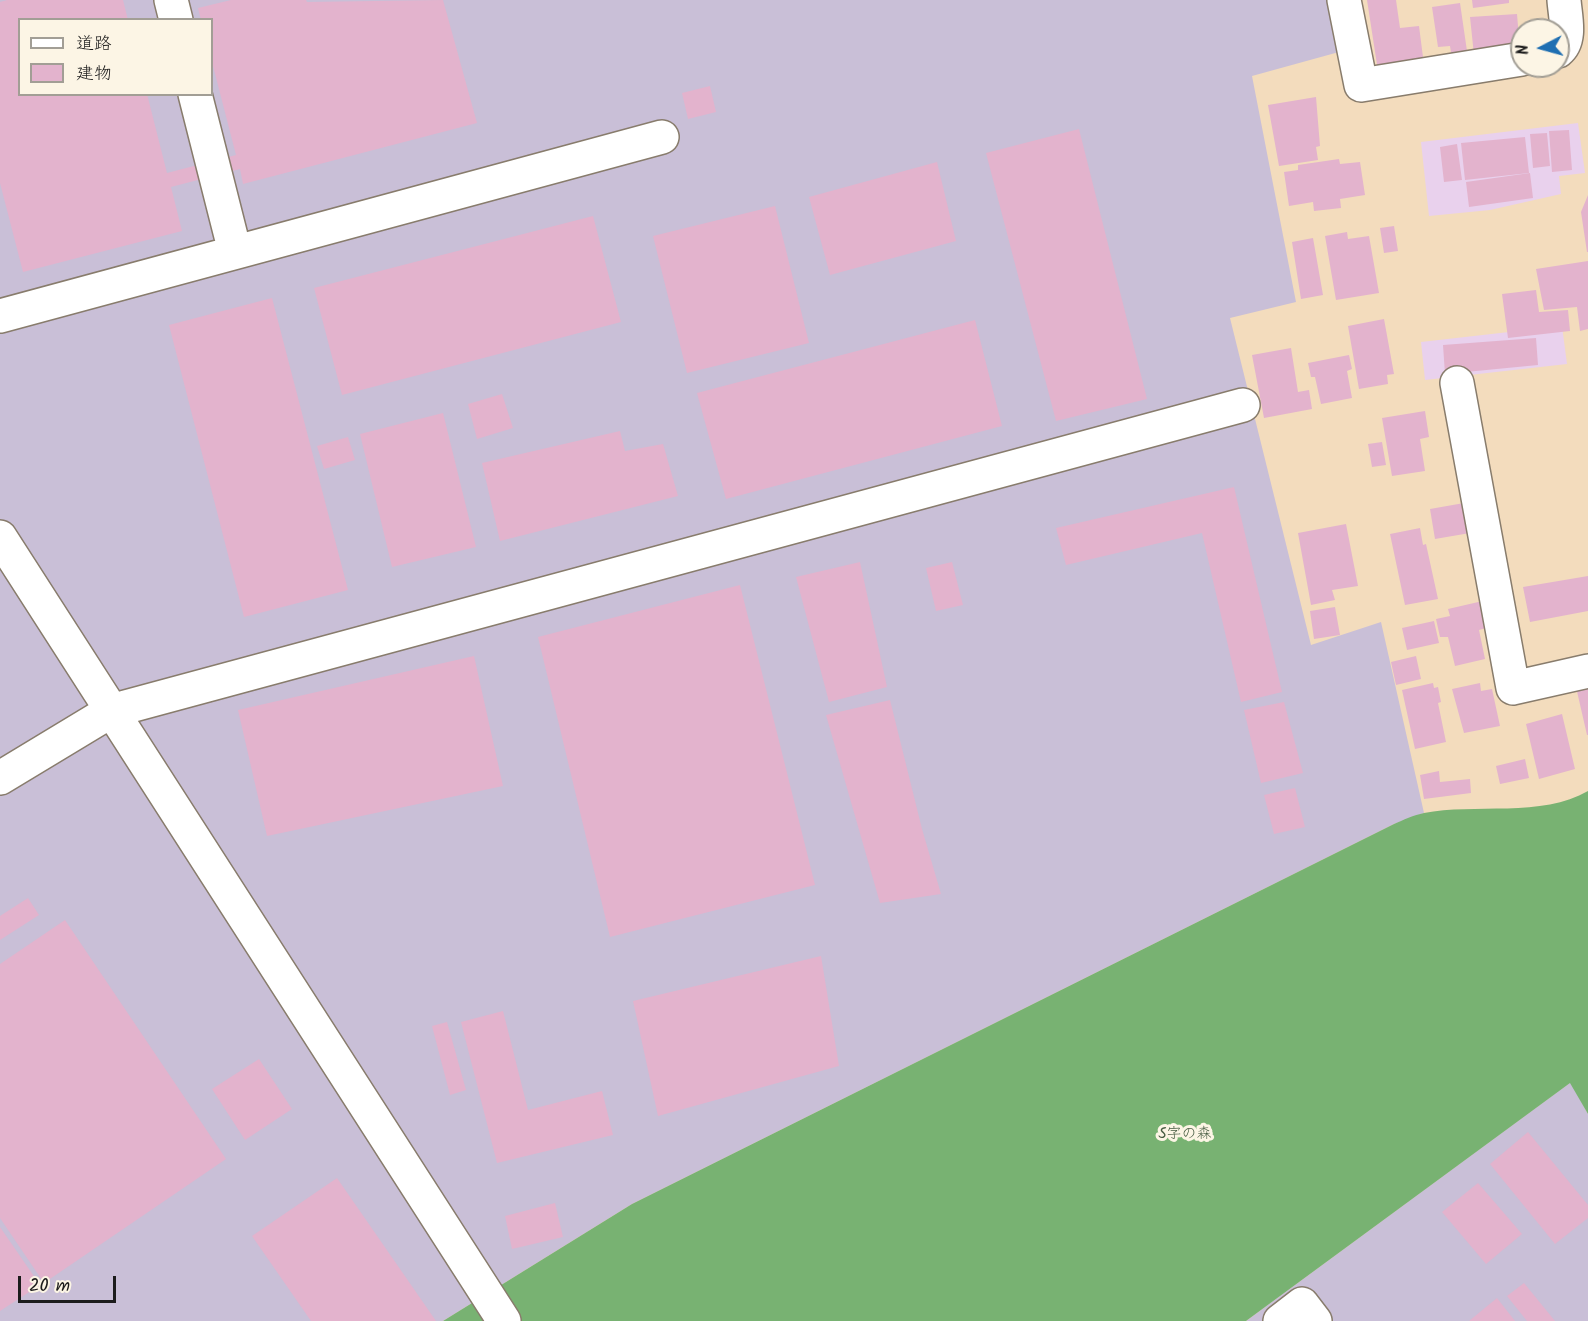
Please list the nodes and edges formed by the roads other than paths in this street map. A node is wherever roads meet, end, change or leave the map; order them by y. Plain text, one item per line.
1 (171, 0) edge
2 (1344, 0) edge
3 (1564, 0) edge
4 (176, 18) edge
5 (1565, 18) edge
6 (1510, 61) edge
7 (196, 96) edge
8 (662, 137) dead end
9 (235, 252) junction
10 (0, 316) edge
11 (1457, 383) dead end
12 (1243, 405) dead end
13 (0, 537) edge
14 (1588, 671) edge
15 (111, 711) junction
16 (0, 778) edge
17 (504, 1321) edge
18 (1280, 1321) edge
19 (1315, 1321) edge

1 - 4 street
2 - 6 street
3 - 5 street
7 - 9 street
8 - 9 street
9 - 10 street
11 - 14 street
12 - 15 street
13 - 15 street
15 - 16 street
15 - 17 street
18 - 19 street

